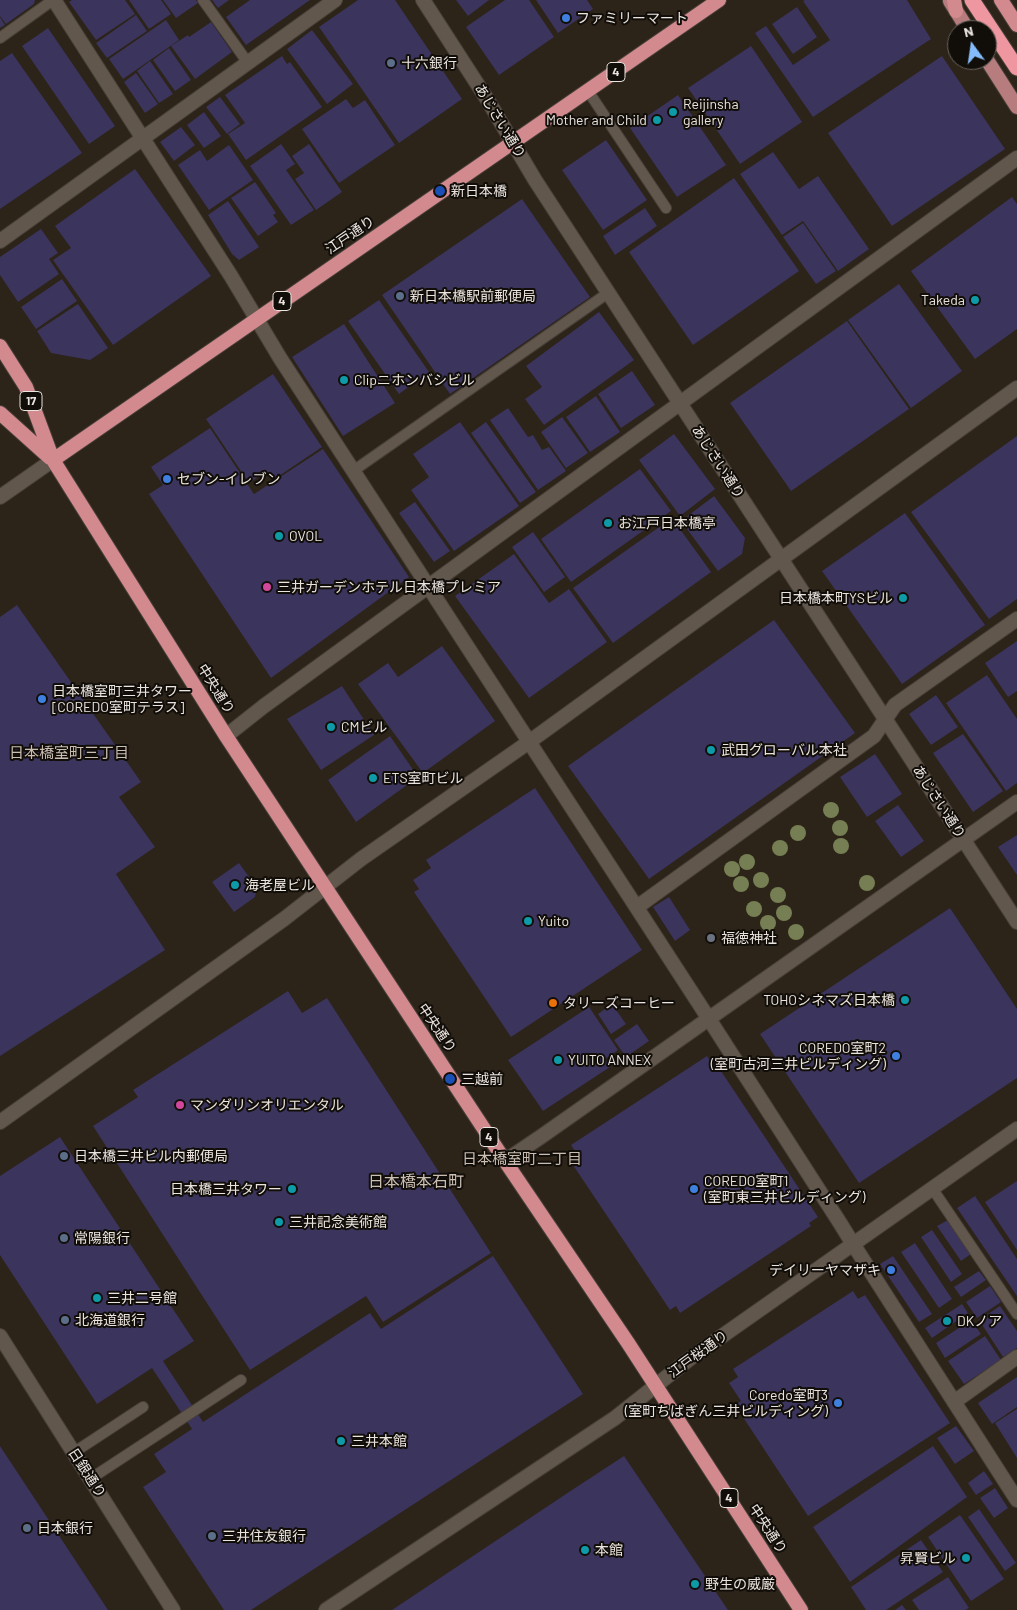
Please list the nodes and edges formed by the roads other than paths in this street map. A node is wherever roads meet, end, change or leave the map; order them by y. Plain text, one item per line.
1 (53, 0) edge
2 (203, 0) edge
3 (335, 0) edge
4 (423, 0) edge
5 (719, 0) edge
6 (972, 0) edge
7 (1001, 0) edge
8 (953, 4) edge
9 (962, 20) edge
10 (1017, 25) edge
11 (0, 38) edge
12 (248, 63) junction
13 (1017, 68) edge
14 (993, 70) edge
15 (588, 91) junction
16 (1017, 107) edge
17 (143, 138) junction
18 (513, 143) junction
19 (1017, 158) edge
20 (666, 208) dead end
21 (0, 242) edge
22 (608, 293) junction
23 (256, 319) junction
24 (0, 346) edge
25 (1017, 388) edge
26 (680, 403) junction
27 (0, 413) edge
28 (53, 460) junction
29 (353, 472) junction
30 (0, 497) edge
31 (781, 559) junction
32 (428, 586) junction
33 (1017, 619) edge
34 (886, 720) junction
35 (226, 736) junction
36 (529, 742) junction
37 (1017, 802) edge
38 (963, 840) junction
39 (324, 887) junction
40 (637, 907) junction
41 (1017, 922) edge
42 (709, 1018) junction
43 (0, 1122) edge
44 (1017, 1128) edge
45 (505, 1161) junction
46 (932, 1188) junction
47 (852, 1244) junction
48 (1017, 1314) edge
49 (0, 1336) edge
50 (1017, 1357) edge
51 (241, 1380) dead end
52 (656, 1385) junction
53 (954, 1402) junction
54 (143, 1407) dead end
55 (74, 1453) junction
56 (90, 1479) junction
57 (1017, 1500) edge
58 (173, 1610) edge
59 (326, 1610) edge
60 (800, 1610) edge

1 - 11 lane
1 - 17 street
2 - 12 lane
3 - 12 street
4 - 18 street, あじさい通り
5 - 15 highway, 江戸通り / 4
6 - 13 highway
7 - 10 highway
8 - 9 main road
12 - 17 street
14 - 16 main road
15 - 18 highway, 江戸通り / 4
15 - 20 lane
17 - 21 street
17 - 23 street
18 - 22 street, あじさい通り
18 - 23 highway, 江戸通り / 4
19 - 26 street
22 - 26 street, あじさい通り
22 - 29 lane
23 - 28 highway, 江戸通り / 4
23 - 29 street
24 - 28 highway, 中央通り / 17
25 - 31 street
26 - 31 street, あじさい通り
26 - 32 street
27 - 28 highway, 中央通り / 17
28 - 30 street, 江戸通り
28 - 35 highway, 中央通り / 4
29 - 32 street
31 - 34 street, あじさい通り
31 - 36 street
32 - 35 street
32 - 36 street
33 - 34 street
34 - 38 street, あじさい通り
34 - 40 street
35 - 39 highway, 中央通り / 4
36 - 39 street
36 - 40 street
37 - 38 street
38 - 41 street, あじさい通り
38 - 42 street
39 - 43 street
39 - 45 highway, 中央通り / 4
40 - 42 street
42 - 45 street
42 - 47 street
44 - 46 street, 江戸桜通り
45 - 52 highway, 中央通り / 4
46 - 47 street, 江戸桜通り
46 - 48 lane
47 - 52 street, 江戸桜通り
47 - 53 street
49 - 55 street, 日銀通り
50 - 53 street
51 - 56 lane
52 - 59 street, 江戸桜通り
52 - 60 highway, 中央通り / 4
53 - 57 street
54 - 55 lane
55 - 56 street, 日銀通り
56 - 58 street, 日銀通り

